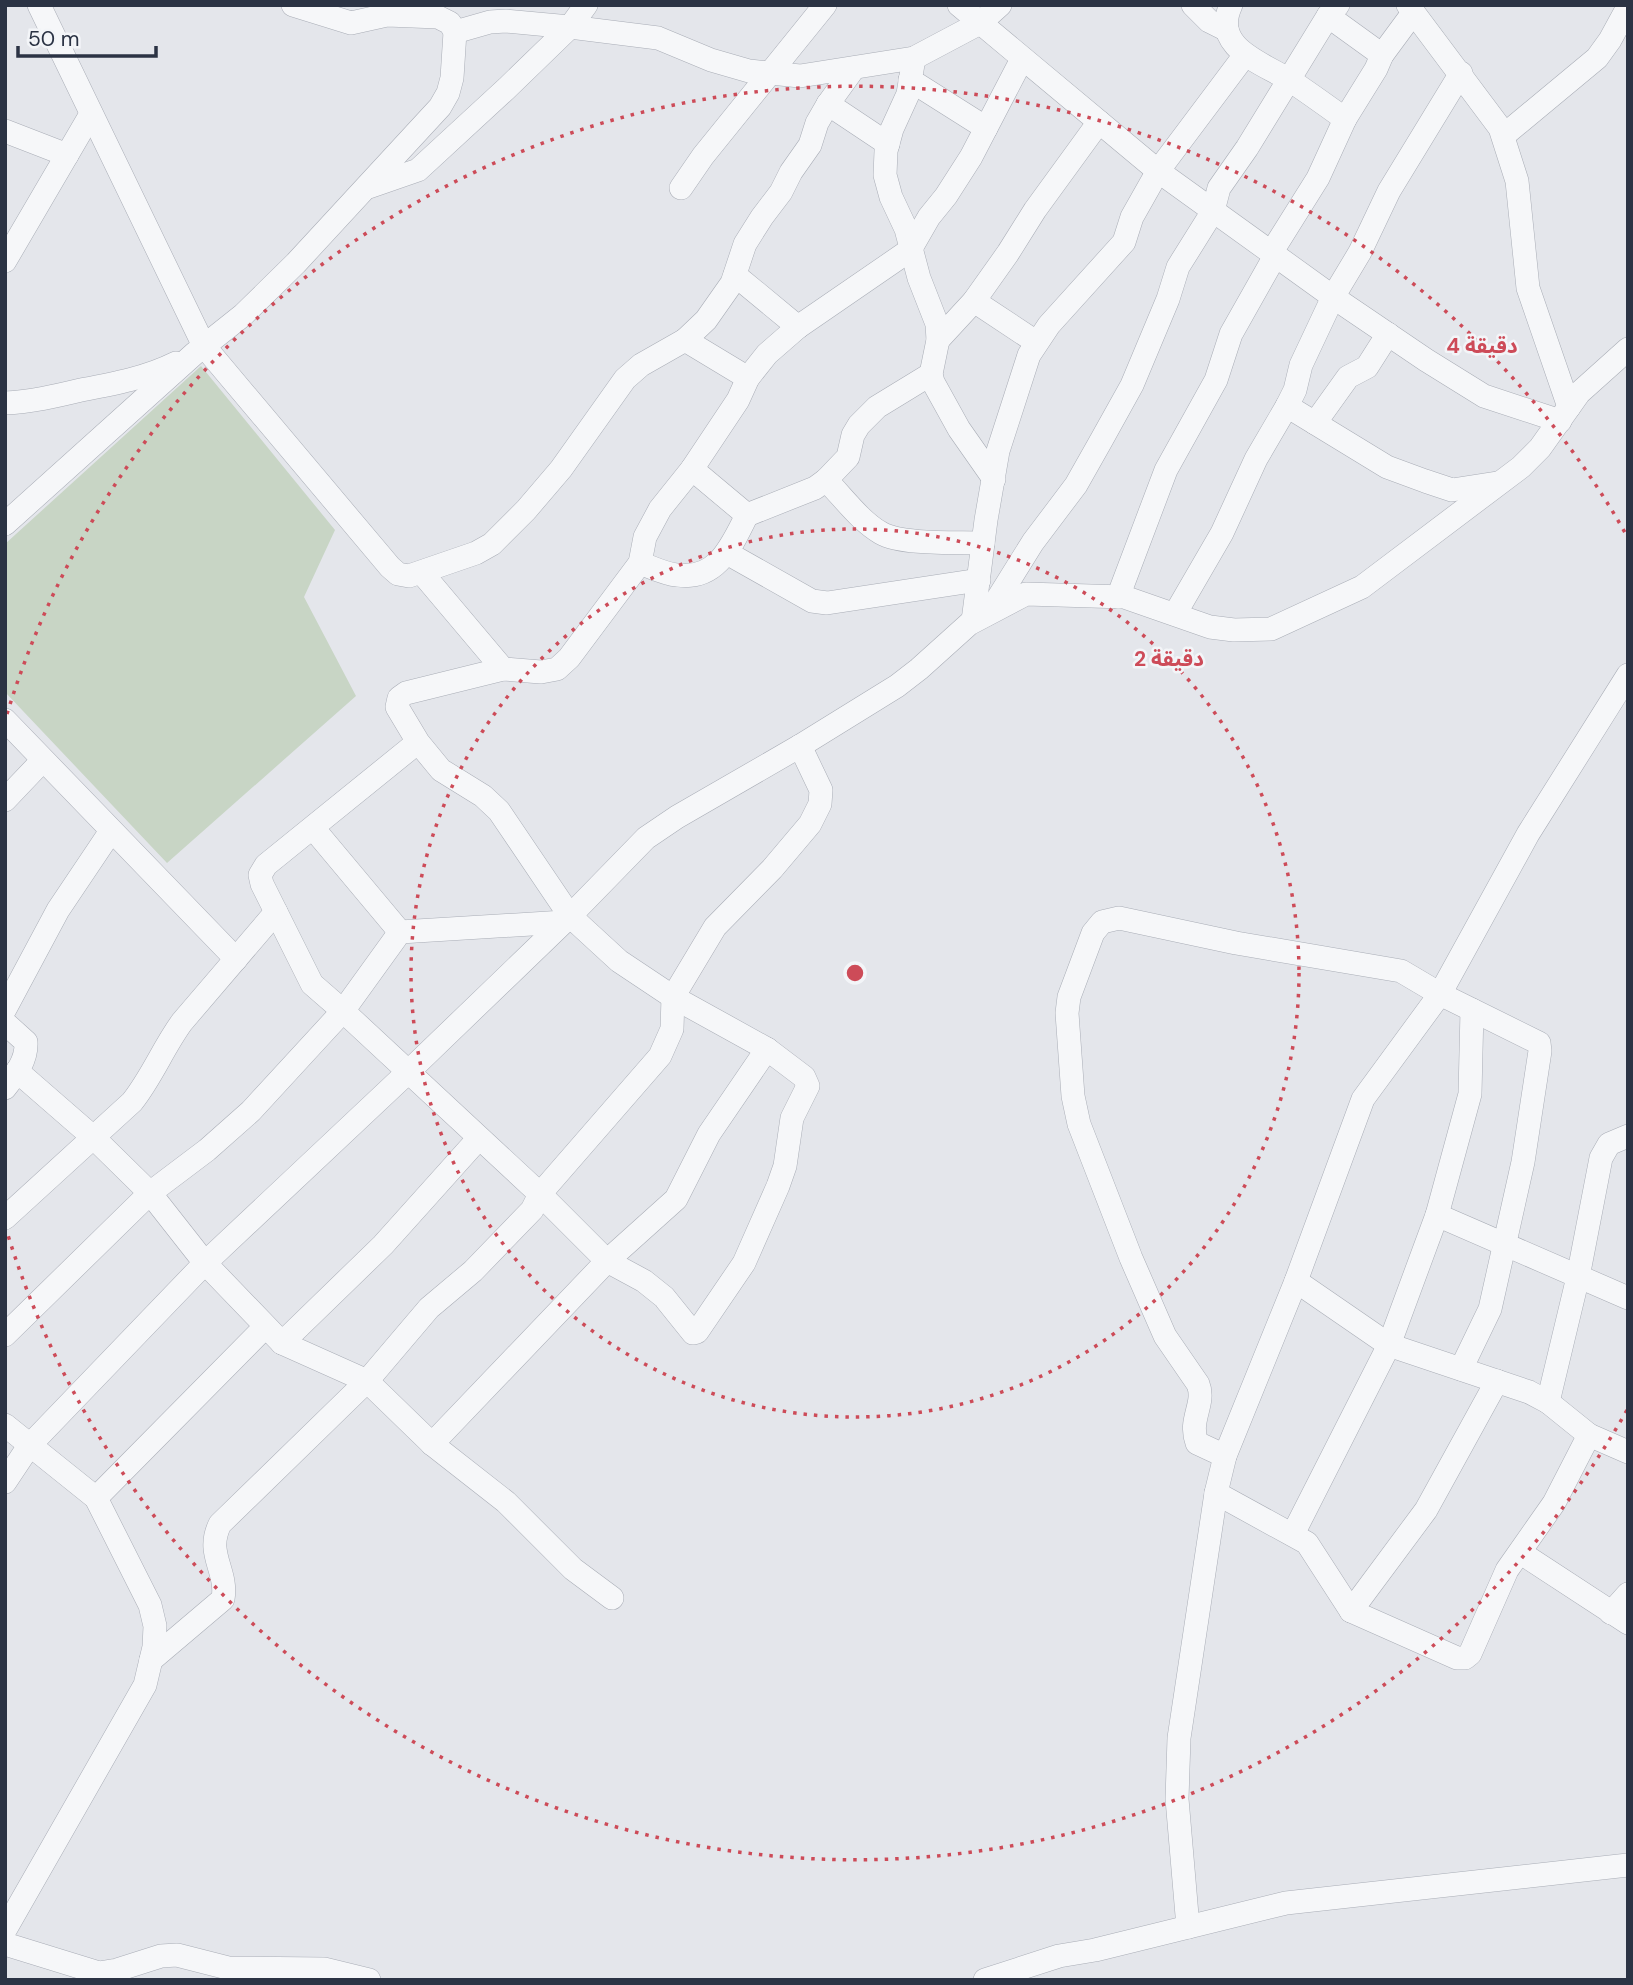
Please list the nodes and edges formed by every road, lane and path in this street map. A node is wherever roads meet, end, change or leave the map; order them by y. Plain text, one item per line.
1 (38, 5) edge
2 (293, 5) edge
3 (586, 5) edge
4 (825, 5) edge
5 (959, 5) edge
6 (1000, 5) edge
7 (1194, 5) edge
8 (1231, 5) edge
9 (1410, 9) edge
10 (429, 11) edge
11 (1333, 11) edge
12 (1626, 14) edge
13 (980, 23) junction
14 (570, 27) junction
15 (1227, 30) junction
16 (455, 32) junction
17 (1245, 55) junction
18 (1382, 55) junction
19 (1022, 59) junction
20 (854, 68) junction
21 (912, 69) junction
22 (770, 73) junction
23 (1461, 73) junction
24 (1289, 80) junction
25 (828, 104) junction
26 (91, 114) junction
27 (1345, 119) junction
28 (1098, 122) junction
29 (986, 128) junction
30 (5, 131) edge
31 (1503, 136) junction
32 (888, 144) junction
33 (66, 155) junction
34 (1158, 171) junction
35 (681, 188) dead end
36 (364, 190) junction
37 (1213, 211) junction
38 (910, 250) junction
39 (1273, 255) junction
40 (5, 261) edge
41 (736, 275) junction
42 (1333, 297) junction
43 (974, 300) junction
44 (798, 327) junction
45 (1388, 334) junction
46 (685, 340) junction
47 (938, 340) junction
48 (1036, 342) junction
49 (1628, 349) edge
50 (199, 350) junction
51 (931, 374) junction
52 (748, 378) junction
53 (5, 403) edge
54 (1287, 406) junction
55 (1564, 414) junction
56 (1315, 423) junction
57 (692, 469) junction
58 (994, 479) junction
59 (826, 480) junction
60 (1499, 483) junction
61 (747, 514) junction
62 (5, 524) edge
63 (983, 543) junction
64 (727, 553) junction
65 (640, 563) junction
66 (422, 573) junction
67 (979, 580) junction
68 (1118, 597) junction
69 (1175, 614) junction
70 (981, 616) junction
71 (503, 669) junction
72 (1628, 675) edge
73 (5, 720) edge
74 (418, 742) junction
75 (800, 746) junction
76 (43, 760) junction
77 (5, 800) edge
78 (313, 828) junction
79 (111, 831) junction
80 (276, 912) junction
81 (567, 919) junction
82 (400, 932) junction
83 (236, 959) junction
84 (1440, 994) junction
85 (673, 998) junction
86 (5, 1009) edge
87 (1472, 1010) junction
88 (343, 1011) junction
89 (5, 1023) edge
90 (767, 1049) junction
91 (407, 1073) junction
92 (11, 1080) edge
93 (1628, 1136) edge
94 (94, 1138) junction
95 (479, 1138) junction
96 (150, 1193) junction
97 (540, 1194) junction
98 (1437, 1215) junction
99 (5, 1218) edge
100 (1505, 1245) junction
101 (607, 1261) junction
102 (205, 1262) junction
103 (1578, 1278) junction
104 (1296, 1281) junction
105 (1628, 1298) edge
106 (5, 1335) edge
107 (274, 1335) junction
108 (1390, 1345) junction
109 (1461, 1369) junction
110 (367, 1381) junction
111 (1497, 1381) junction
112 (1548, 1402) junction
113 (5, 1425) edge
114 (1589, 1435) junction
115 (432, 1444) junction
116 (29, 1446) junction
117 (1628, 1452) edge
118 (1225, 1456) junction
119 (5, 1482) edge
120 (1216, 1493) junction
121 (96, 1497) junction
122 (1293, 1534) junction
123 (1521, 1553) junction
124 (1628, 1594) edge
125 (612, 1598) dead end
126 (1351, 1611) junction
127 (1619, 1618) edge
128 (150, 1660) junction
129 (1628, 1865) edge
130 (1188, 1927) junction
131 (5, 1930) edge
132 (5, 1944) edge
133 (369, 1980) edge
134 (985, 1980) edge

1 - 26 street
2 - 10 street
3 - 14 street
4 - 22 street
5 - 13 street
6 - 13 street
7 - 15 street
8 - 15 street
9 - 18 street
9 - 23 street
10 - 16 street
11 - 18 street
11 - 24 street
12 - 31 street
13 - 19 street
13 - 21 street
14 - 16 street
14 - 22 street
14 - 36 street
15 - 17 street
16 - 36 street
17 - 24 street
17 - 34 street
18 - 27 street
19 - 28 street
19 - 29 street
20 - 21 street
20 - 22 street
20 - 25 street
21 - 29 street
21 - 32 street
22 - 35 street
23 - 31 street
23 - 42 street
24 - 27 street
24 - 37 street
25 - 32 street
25 - 41 street
26 - 33 street
26 - 50 street
27 - 39 street
28 - 34 street
28 - 43 street
29 - 38 street
30 - 33 street
31 - 55 street
32 - 38 street
33 - 40 street
34 - 37 street
34 - 48 street
36 - 50 street
37 - 39 street
37 - 70 street
38 - 44 street
38 - 47 street
39 - 42 street
39 - 68 street
41 - 44 street
41 - 46 street
42 - 45 street
42 - 54 street
43 - 47 street
43 - 48 street
44 - 52 street
45 - 55 street
45 - 56 street
46 - 52 street
46 - 66 street
47 - 51 street
48 - 58 street
49 - 55 street
50 - 53 street
50 - 62 street
50 - 66 street
51 - 58 street
51 - 59 street
52 - 57 street
54 - 56 street
54 - 69 street
55 - 60 street
56 - 60 street
57 - 61 street
57 - 65 street
58 - 63 street
59 - 61 street
59 - 63 street
60 - 69 street
61 - 64 street
63 - 67 street
64 - 65 street
64 - 67 street
65 - 71 street
66 - 71 street
67 - 70 street
68 - 69 street
68 - 70 street
70 - 75 street
71 - 74 street
72 - 84 street
73 - 76 street
74 - 78 street
74 - 81 street
75 - 81 street
75 - 85 street
76 - 77 street
76 - 79 street
78 - 80 street
78 - 82 street
79 - 83 street
79 - 86 street
80 - 83 street
80 - 88 street
81 - 82 street
81 - 85 street
81 - 91 street
82 - 88 street
83 - 94 street
84 - 87 street
84 - 104 street
84 - 118 street
85 - 90 street
85 - 97 street
87 - 98 street
87 - 100 street
88 - 91 street
88 - 96 street
89 - 92 street
90 - 101 street
90 - 101 street
91 - 95 street
91 - 102 street
92 - 94 street
93 - 103 street
94 - 96 street
94 - 99 street
95 - 97 street
95 - 107 street
96 - 102 street
96 - 106 street
97 - 101 street
97 - 110 street
98 - 100 street
98 - 108 street
100 - 103 street
100 - 109 street
101 - 115 street
102 - 107 street
102 - 116 street
103 - 105 street
103 - 112 street
104 - 108 street
104 - 118 street
107 - 110 street
107 - 121 street
108 - 109 street
108 - 122 street
109 - 111 street
110 - 115 street
110 - 128 street
111 - 112 street
111 - 126 street
112 - 114 street
113 - 116 street
114 - 117 street
114 - 123 street
115 - 125 street
116 - 119 street
116 - 121 street
118 - 120 street
120 - 122 street
120 - 130 street
121 - 128 street
122 - 126 street
123 - 126 street
123 - 127 street
124 - 127 street
128 - 131 street
129 - 130 street
130 - 134 street
132 - 133 street

